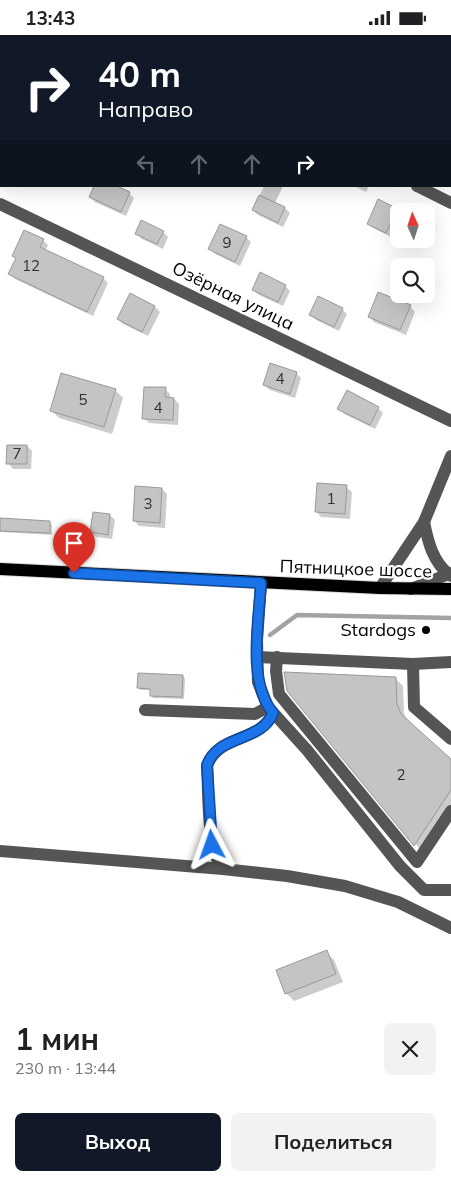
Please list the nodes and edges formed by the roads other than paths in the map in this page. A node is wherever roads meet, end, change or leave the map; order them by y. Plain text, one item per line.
1 (419, 187) edge
2 (451, 203) edge
3 (0, 204) edge
4 (451, 421) edge
5 (451, 458) edge
6 (424, 521) junction
7 (0, 569) edge
8 (450, 574) edge
9 (261, 583) junction
10 (380, 588) junction
11 (410, 589) junction
12 (451, 589) edge
13 (257, 657) junction
14 (277, 657) junction
15 (451, 662) edge
16 (413, 664) junction
17 (145, 710) dead end
18 (271, 710) junction
19 (451, 739) edge
20 (451, 811) edge
21 (0, 851) edge
22 (223, 869) junction
23 (451, 890) edge
24 (451, 928) edge

1 - 2 street
3 - 4 street, Озёрная улица
5 - 6 street
6 - 8 street
6 - 10 street
7 - 9 main road, Пятницкое шоссе
8 - 11 street
9 - 10 main road, Пятницкое шоссе
9 - 13 street
10 - 11 main road, Пятницкое шоссе
11 - 12 main road, Пятницкое шоссе
13 - 14 street
13 - 18 street
14 - 16 street
14 - 20 street
15 - 16 street
16 - 19 street
17 - 18 street
18 - 22 street
18 - 23 street
21 - 22 street
22 - 24 street

